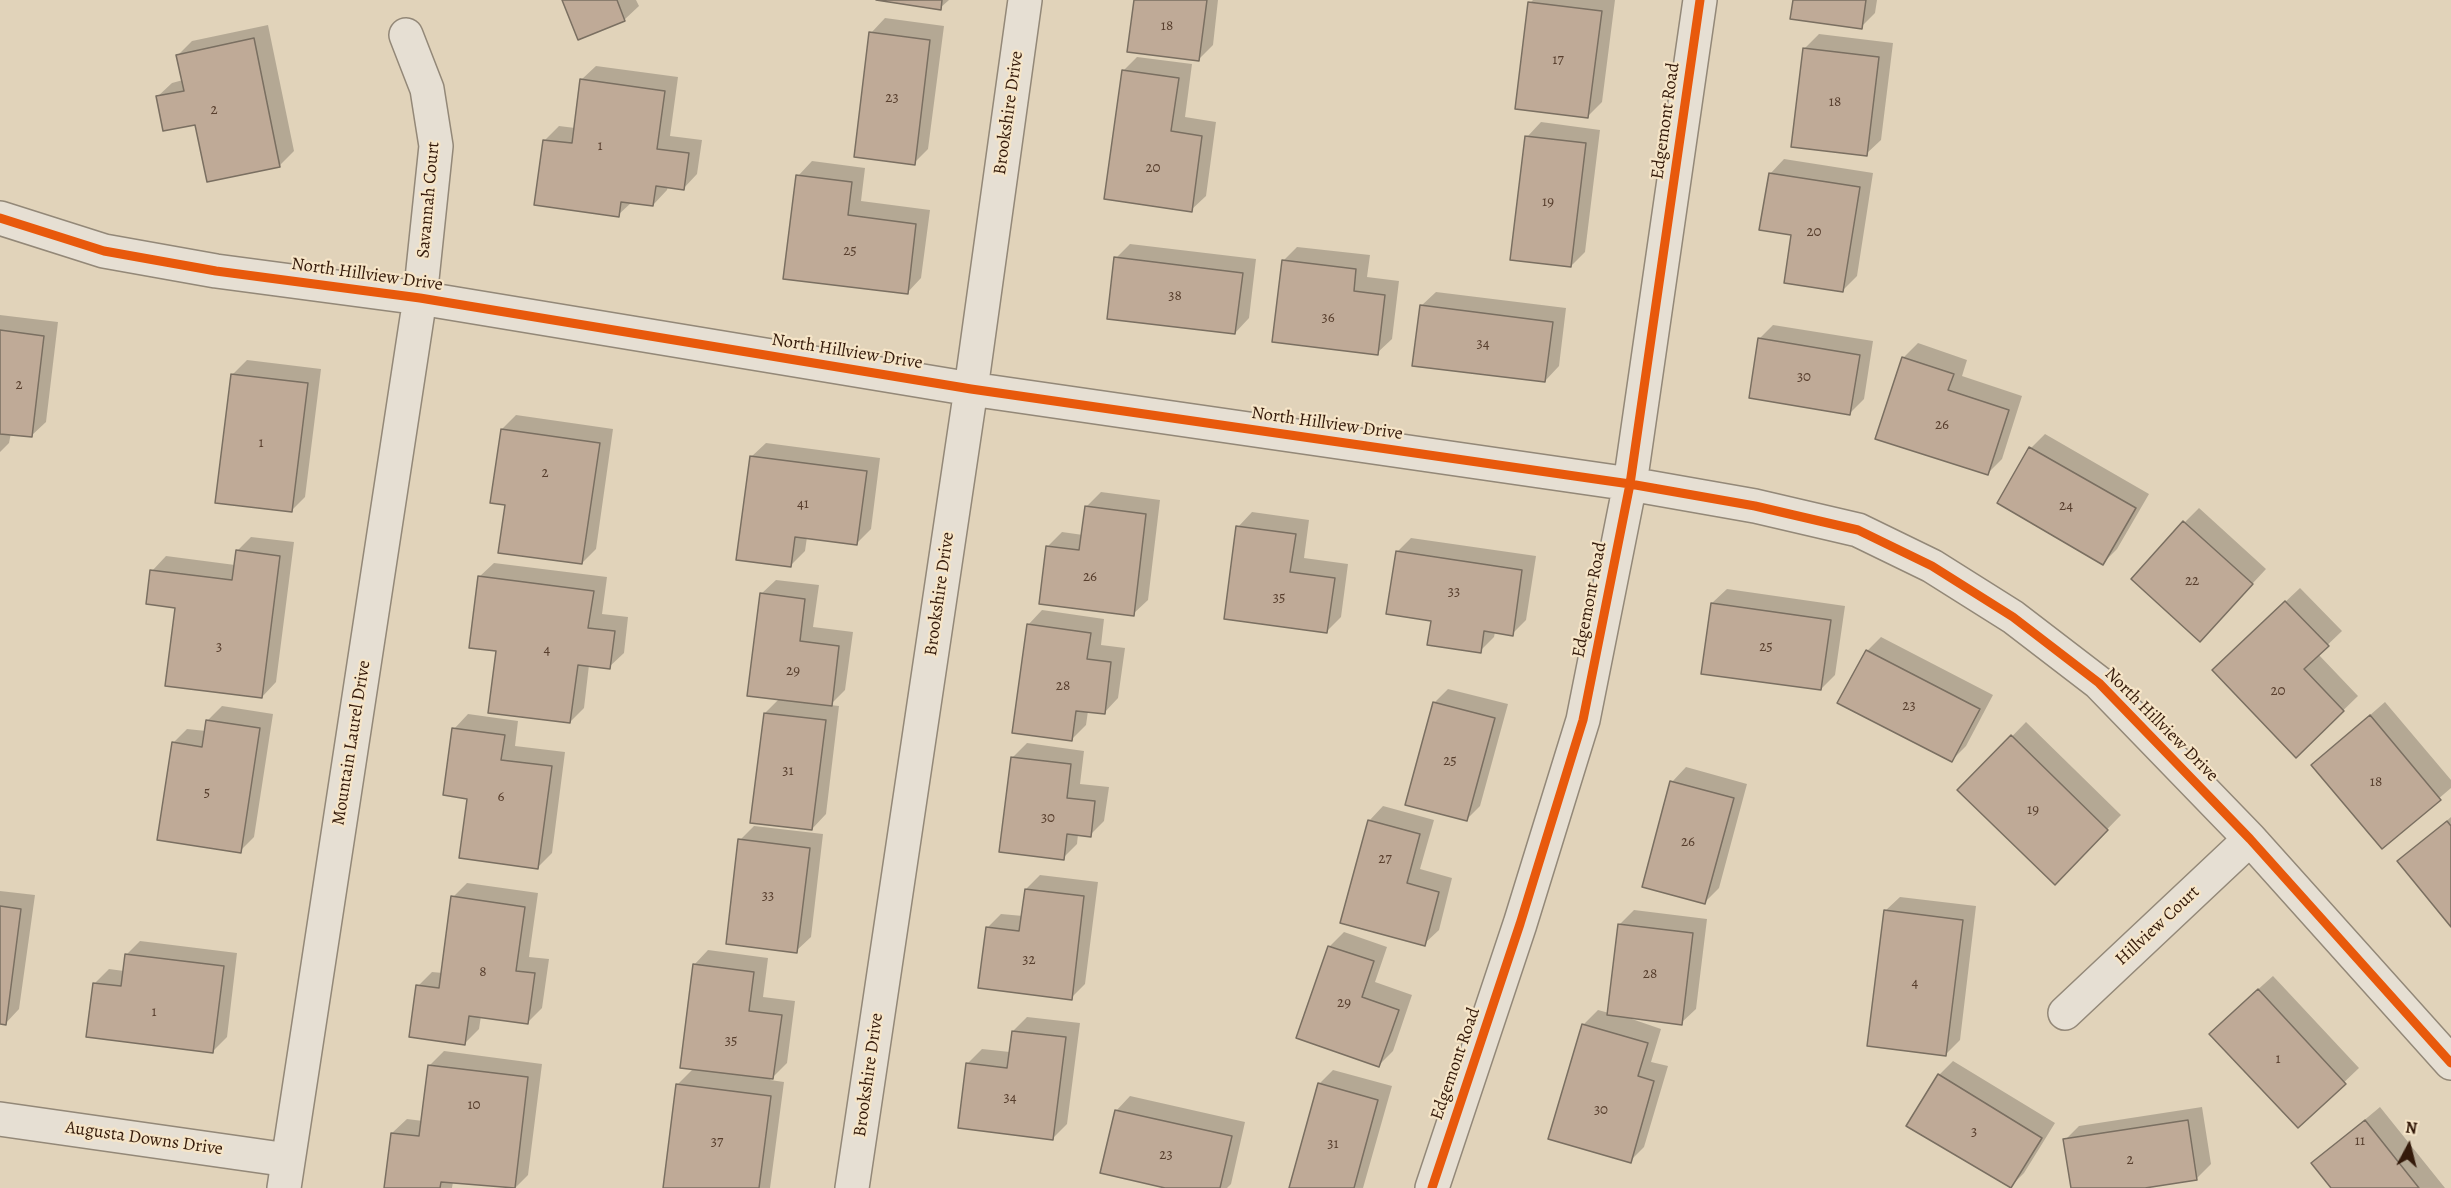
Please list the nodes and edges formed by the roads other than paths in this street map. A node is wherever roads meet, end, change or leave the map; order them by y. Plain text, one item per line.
1 (1025, 0) edge
2 (1700, 0) edge
3 (406, 35) dead end
4 (0, 218) edge
5 (420, 298) junction
6 (971, 389) junction
7 (1630, 484) junction
8 (2250, 839) junction
9 (2065, 1013) dead end
10 (2451, 1063) edge
11 (0, 1119) edge
12 (286, 1174) edge
13 (852, 1188) edge
14 (1432, 1188) edge

1 - 6 street, Brookshire Drive
2 - 7 street, Edgemont Road
3 - 5 street, Savannah Court
4 - 5 street, North Hillview Drive
5 - 6 street, North Hillview Drive
5 - 12 street, Mountain Laurel Drive
6 - 7 street, North Hillview Drive
6 - 13 street, Brookshire Drive
7 - 8 street, North Hillview Drive
7 - 14 street, Edgemont Road
8 - 9 street, Hillview Court
8 - 10 street, North Hillview Drive
11 - 12 street, Augusta Downs Drive

